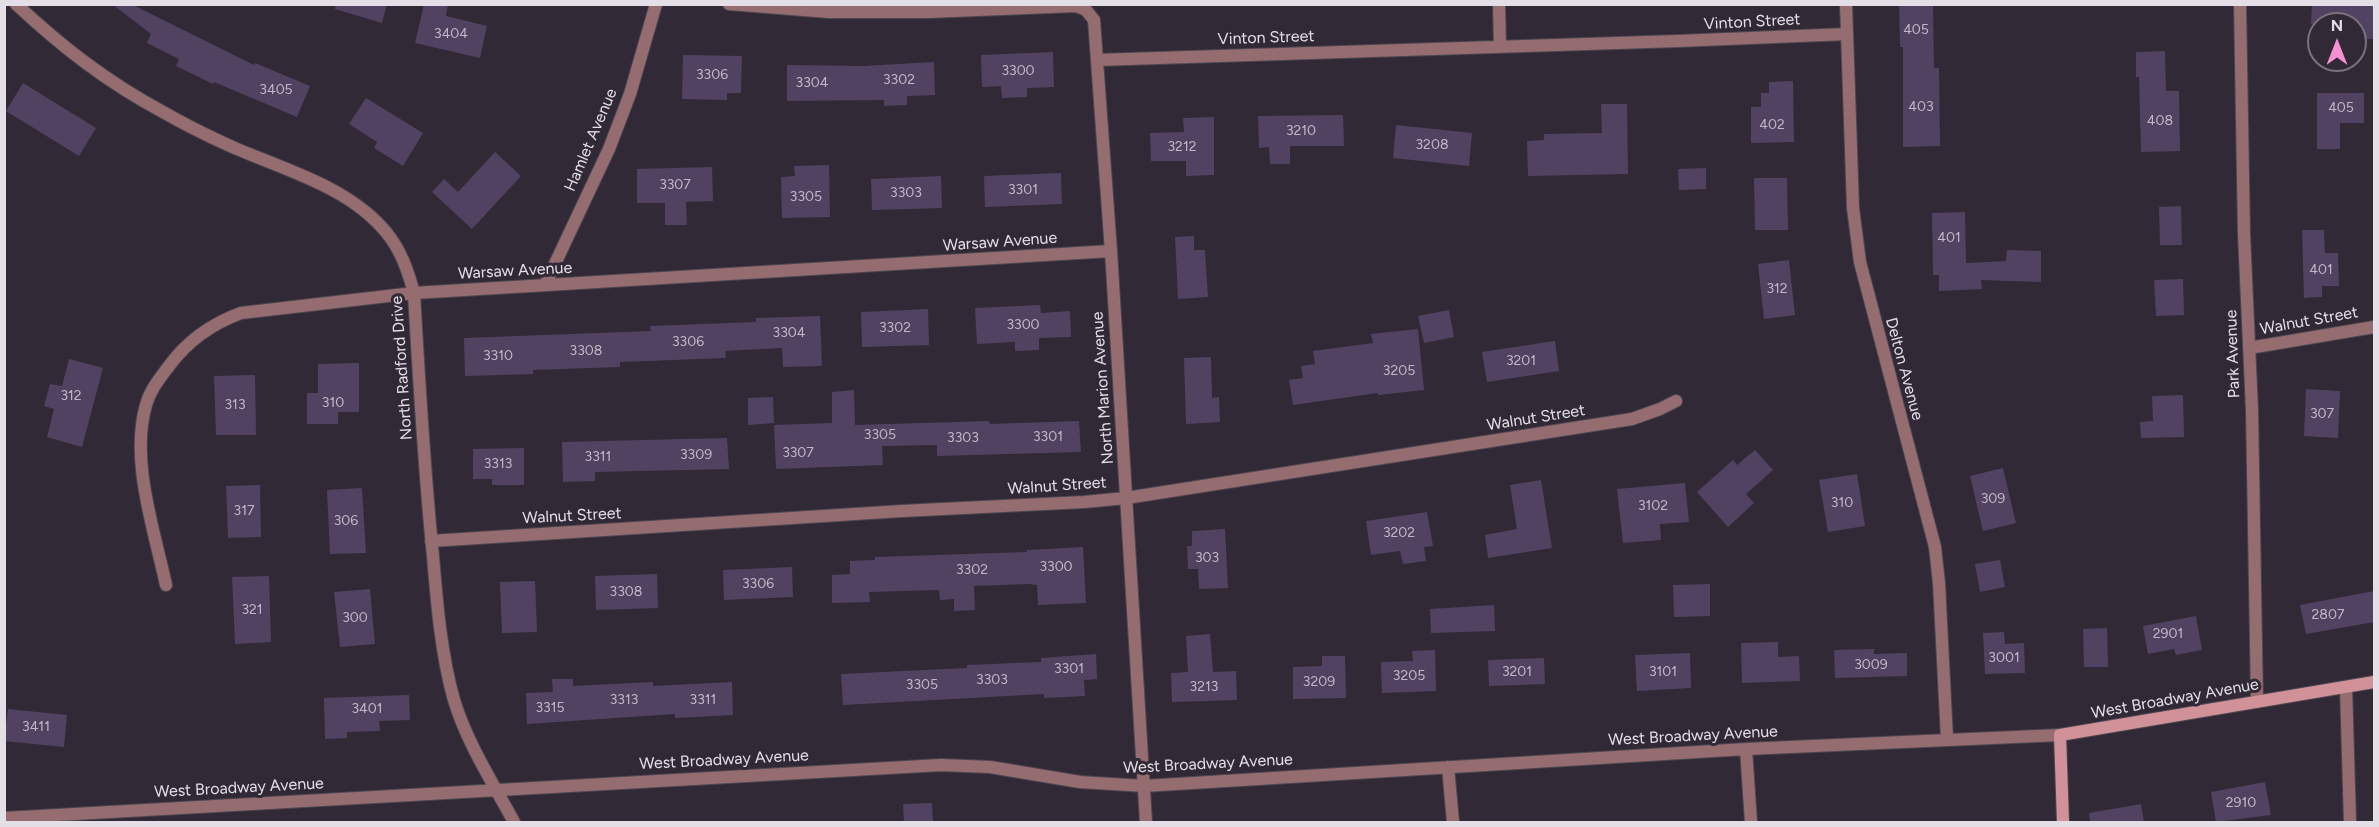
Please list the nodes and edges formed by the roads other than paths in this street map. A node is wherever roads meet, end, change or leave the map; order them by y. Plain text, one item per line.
1 (16, 4) edge
2 (656, 4) edge
3 (729, 4) edge
4 (1498, 4) edge
5 (1846, 4) edge
6 (2240, 4) edge
7 (1847, 34) junction
8 (1500, 47) junction
9 (1097, 60) junction
10 (1111, 251) junction
11 (545, 285) junction
12 (414, 293) junction
13 (2374, 327) edge
14 (2249, 348) junction
15 (1676, 401) dead end
16 (1126, 498) junction
17 (431, 542) junction
18 (166, 585) dead end
19 (2374, 682) edge
20 (2346, 687) junction
21 (2257, 702) junction
22 (2060, 735) junction
23 (1947, 739) junction
24 (1746, 749) junction
25 (1448, 767) junction
26 (1144, 786) junction
27 (497, 789) junction
28 (4, 818) edge
29 (514, 822) edge
30 (1146, 822) edge
31 (1453, 822) edge
32 (1751, 822) edge
33 (2063, 822) edge
34 (2350, 822) edge

1 - 12 street, North Radford Drive
2 - 11 street, Hamlet Avenue
3 - 9 street
4 - 8 street
5 - 7 street, Delton Avenue
6 - 14 street, Park Avenue
7 - 8 street, Vinton Street
7 - 23 street, Delton Avenue
8 - 9 street, Vinton Street
9 - 10 street, North Marion Avenue
10 - 11 street, Warsaw Avenue
10 - 16 street, North Marion Avenue
11 - 12 street, Warsaw Avenue
12 - 17 street, North Radford Drive
12 - 18 street, Warsaw Avenue
13 - 14 street, Walnut Street
14 - 21 street, Park Avenue
15 - 16 street, Walnut Street
16 - 17 street, Walnut Street
16 - 26 street, North Marion Avenue
17 - 27 street, North Radford Drive
19 - 20 main road, West Broadway Avenue
20 - 21 main road, West Broadway Avenue
20 - 34 street
21 - 22 main road, West Broadway Avenue
22 - 23 street, West Broadway Avenue
22 - 33 main road
23 - 24 street, West Broadway Avenue
24 - 25 street, West Broadway Avenue
24 - 32 street
25 - 26 street, West Broadway Avenue
25 - 31 street
26 - 27 street, West Broadway Avenue
26 - 30 street, North Marion Avenue
27 - 28 street, West Broadway Avenue
27 - 29 street, North Radford Drive

